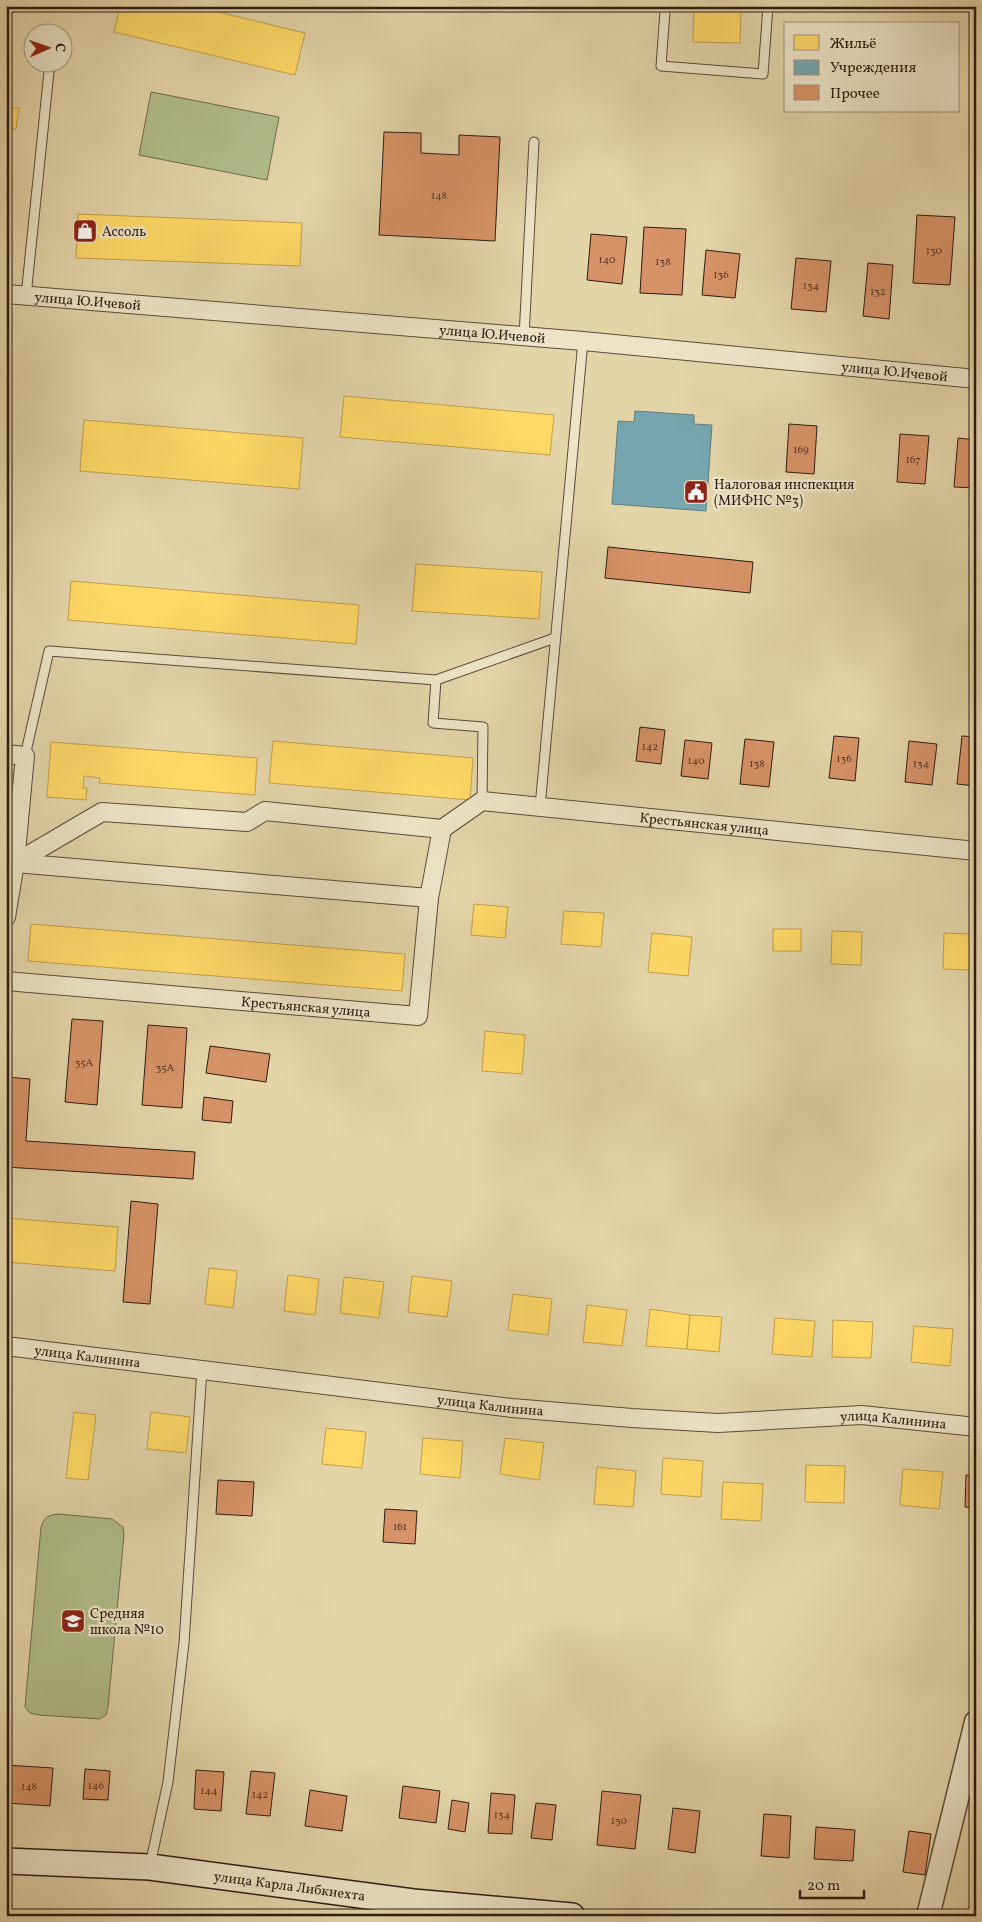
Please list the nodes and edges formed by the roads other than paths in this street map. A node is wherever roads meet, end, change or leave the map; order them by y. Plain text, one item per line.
1 (768, 6) edge
2 (665, 11) dead end
3 (49, 72) edge
4 (534, 142) dead end
5 (6, 294) edge
6 (26, 296) junction
7 (524, 337) junction
8 (583, 341) junction
9 (976, 379) edge
10 (555, 638) junction
11 (436, 680) junction
12 (6, 754) edge
13 (25, 756) junction
14 (482, 801) junction
15 (540, 807) junction
16 (442, 829) junction
17 (976, 850) edge
18 (11, 861) edge
19 (429, 898) junction
20 (6, 917) edge
21 (6, 981) edge
22 (6, 1346) edge
23 (202, 1369) junction
24 (976, 1427) edge
25 (976, 1722) edge
26 (6, 1861) edge
27 (150, 1867) junction
28 (572, 1916) edge
29 (928, 1916) edge

1 - 2 lane
3 - 6 lane
4 - 7 lane
5 - 6 street, улица Ю.Ичевой
6 - 7 street, улица Ю.Ичевой
7 - 8 street, улица Ю.Ичевой
8 - 9 street, улица Ю.Ичевой
8 - 10 lane
10 - 11 lane
10 - 15 lane
11 - 13 lane
11 - 14 lane
12 - 13 street
13 - 18 street
14 - 15 street, Крестьянская улица
14 - 16 street
15 - 17 street, Крестьянская улица
16 - 18 street
16 - 19 street, Крестьянская улица
18 - 19 street
18 - 20 street
19 - 21 street, Крестьянская улица
22 - 23 street, улица Калинина
23 - 24 street, улица Калинина
23 - 27 lane
25 - 29 street
26 - 27 main road, улица Карла Либкнехта
27 - 28 main road, улица Карла Либкнехта

